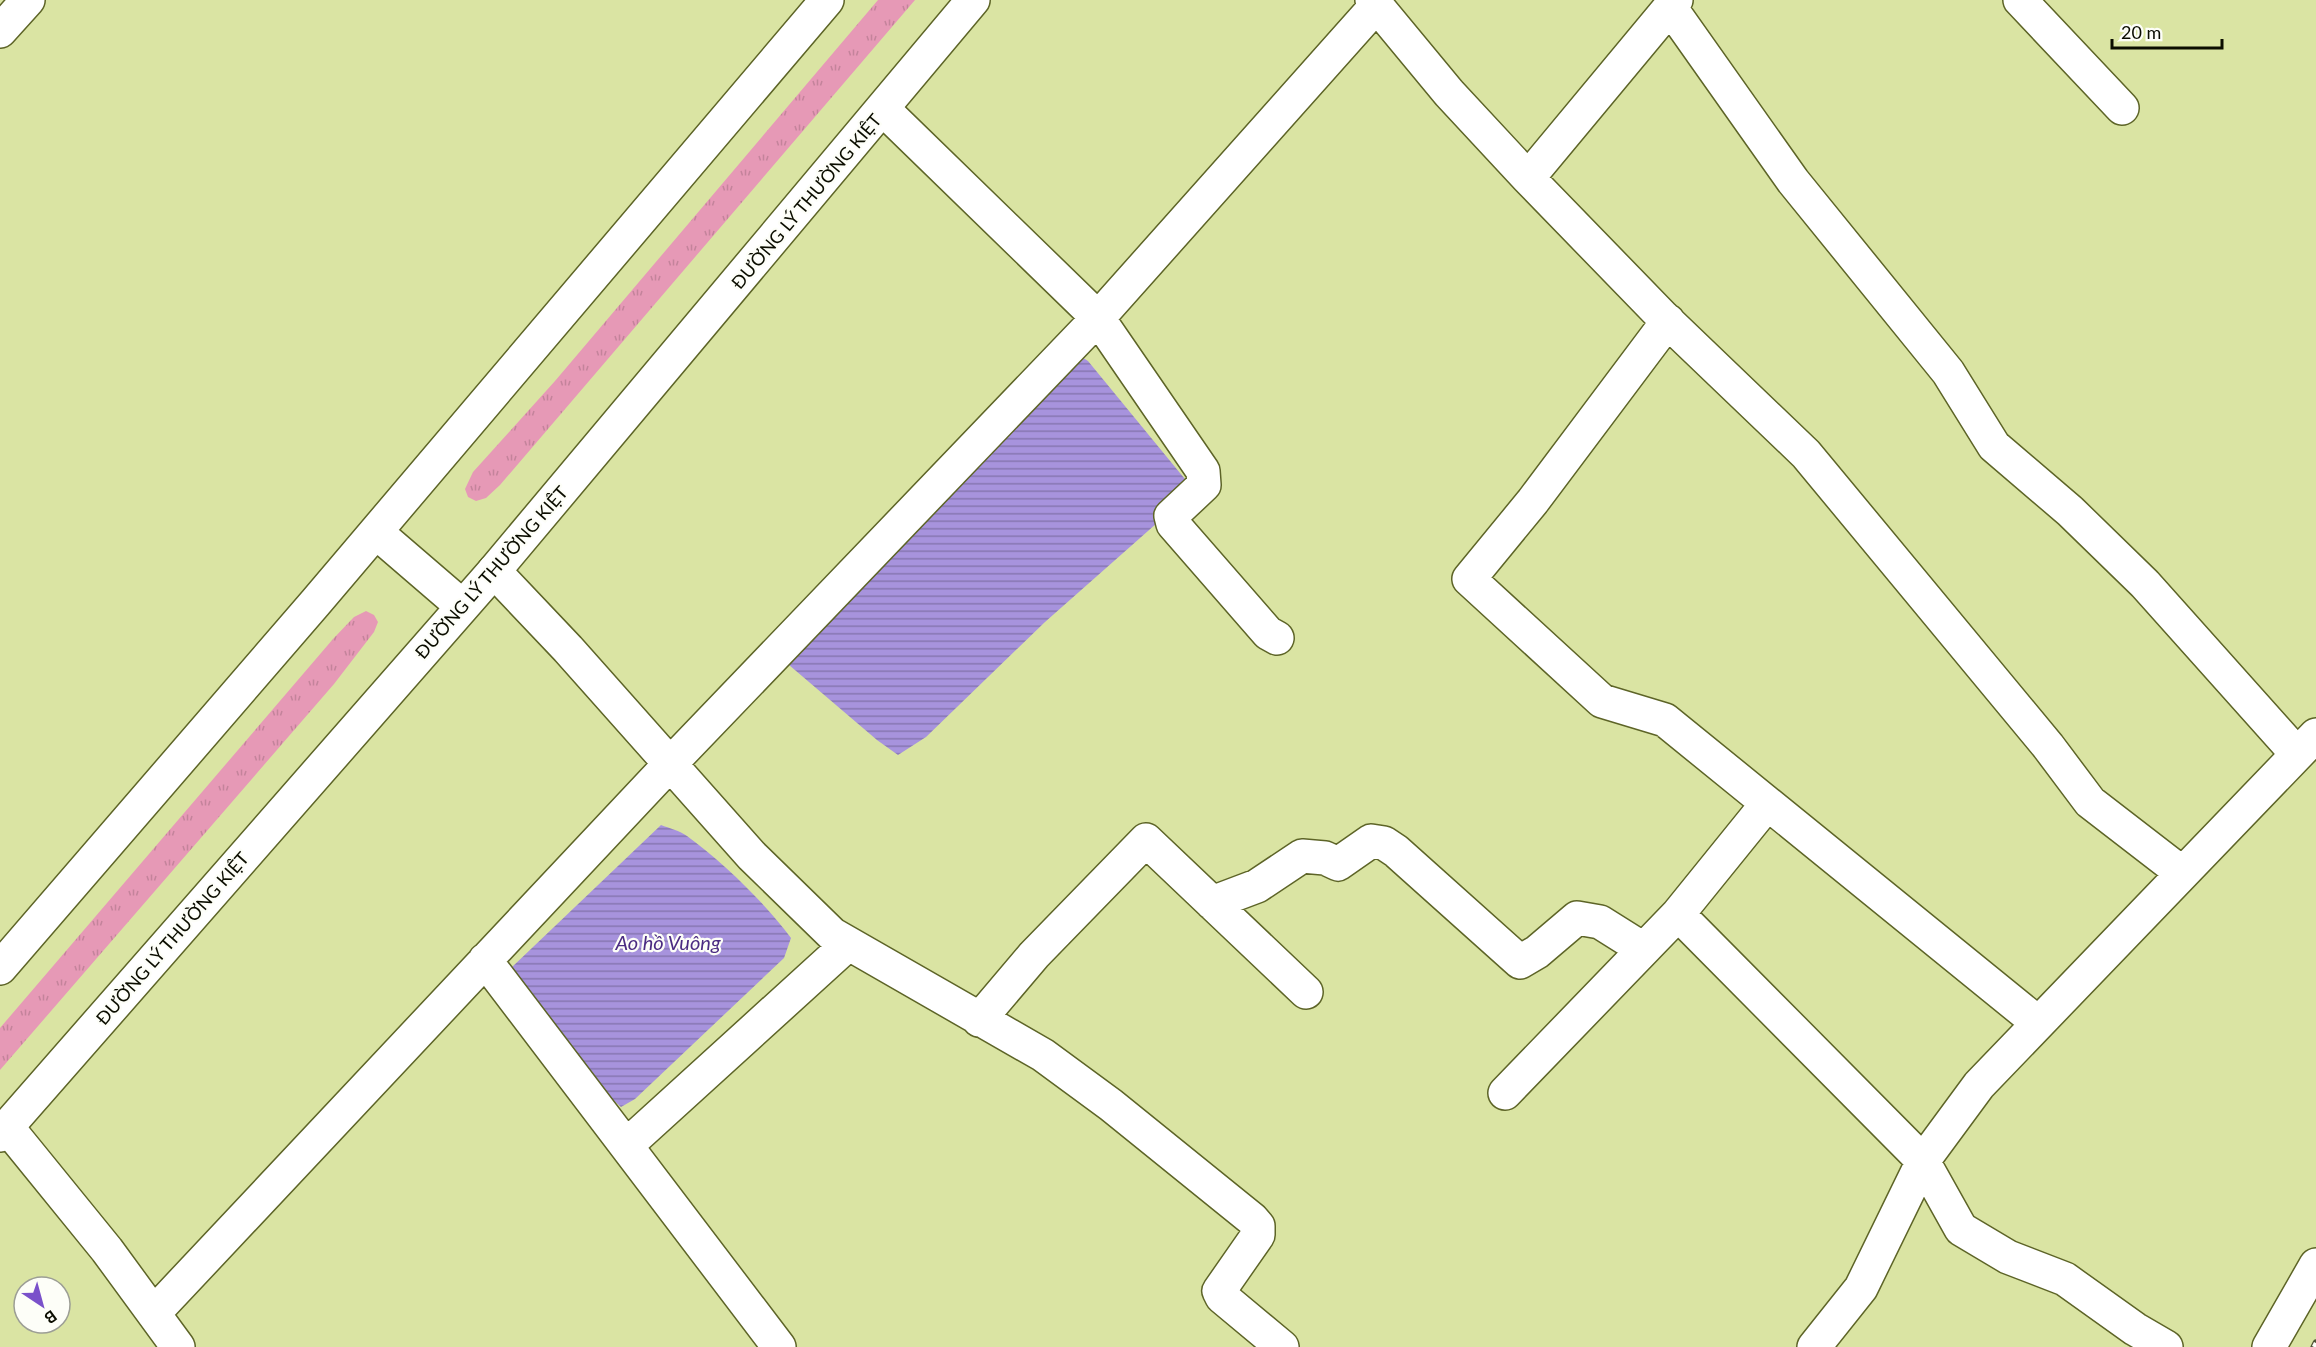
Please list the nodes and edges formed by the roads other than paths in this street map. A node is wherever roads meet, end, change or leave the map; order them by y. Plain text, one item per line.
1 (28, 0) edge
2 (827, 0) edge
3 (973, 0) edge
4 (2020, 0) edge
5 (1374, 3) edge
6 (1673, 3) edge
7 (0, 30) edge
8 (2122, 108) dead end
9 (883, 109) junction
10 (1528, 178) junction
11 (1098, 318) junction
12 (1668, 321) junction
13 (376, 532) junction
14 (494, 571) junction
15 (462, 606) junction
16 (1277, 638) dead end
17 (2306, 745) edge
18 (670, 764) junction
19 (1767, 804) junction
20 (2182, 873) junction
21 (1212, 903) junction
22 (1678, 914) junction
23 (848, 944) junction
24 (1643, 949) junction
25 (485, 960) junction
26 (0, 968) edge
27 (1306, 992) dead end
28 (979, 1020) junction
29 (2038, 1023) junction
30 (1505, 1093) dead end
31 (3, 1131) edge
32 (627, 1145) junction
33 (1923, 1161) junction
34 (2316, 1265) edge
35 (154, 1313) junction
36 (178, 1347) edge
37 (779, 1347) edge
38 (1282, 1347) edge
39 (1814, 1347) edge
40 (2166, 1347) edge
41 (2269, 1347) edge

1 - 7 street
2 - 13 street
3 - 9 street, ĐƯỜNG LÝ THƯỜNG KIỆT
4 - 8 street
5 - 10 street
5 - 11 street
6 - 10 street
6 - 17 street
9 - 11 street
9 - 14 street, ĐƯỜNG LÝ THƯỜNG KIỆT
10 - 12 street
11 - 16 street
11 - 18 street
12 - 19 street
12 - 20 street
13 - 15 street
13 - 26 street
14 - 15 street, ĐƯỜNG LÝ THƯỜNG KIỆT
14 - 18 street
15 - 31 street, ĐƯỜNG LÝ THƯỜNG KIỆT
17 - 20 street
18 - 23 street
18 - 25 street
19 - 22 street
19 - 29 street
20 - 29 street
21 - 24 street
21 - 27 street
21 - 28 street
22 - 24 street
22 - 33 street
23 - 28 street
23 - 32 street
24 - 30 street
25 - 32 street
25 - 35 street
28 - 38 street
29 - 33 street
31 - 35 street
32 - 37 street
33 - 39 street
33 - 40 street
34 - 41 street
35 - 36 street

